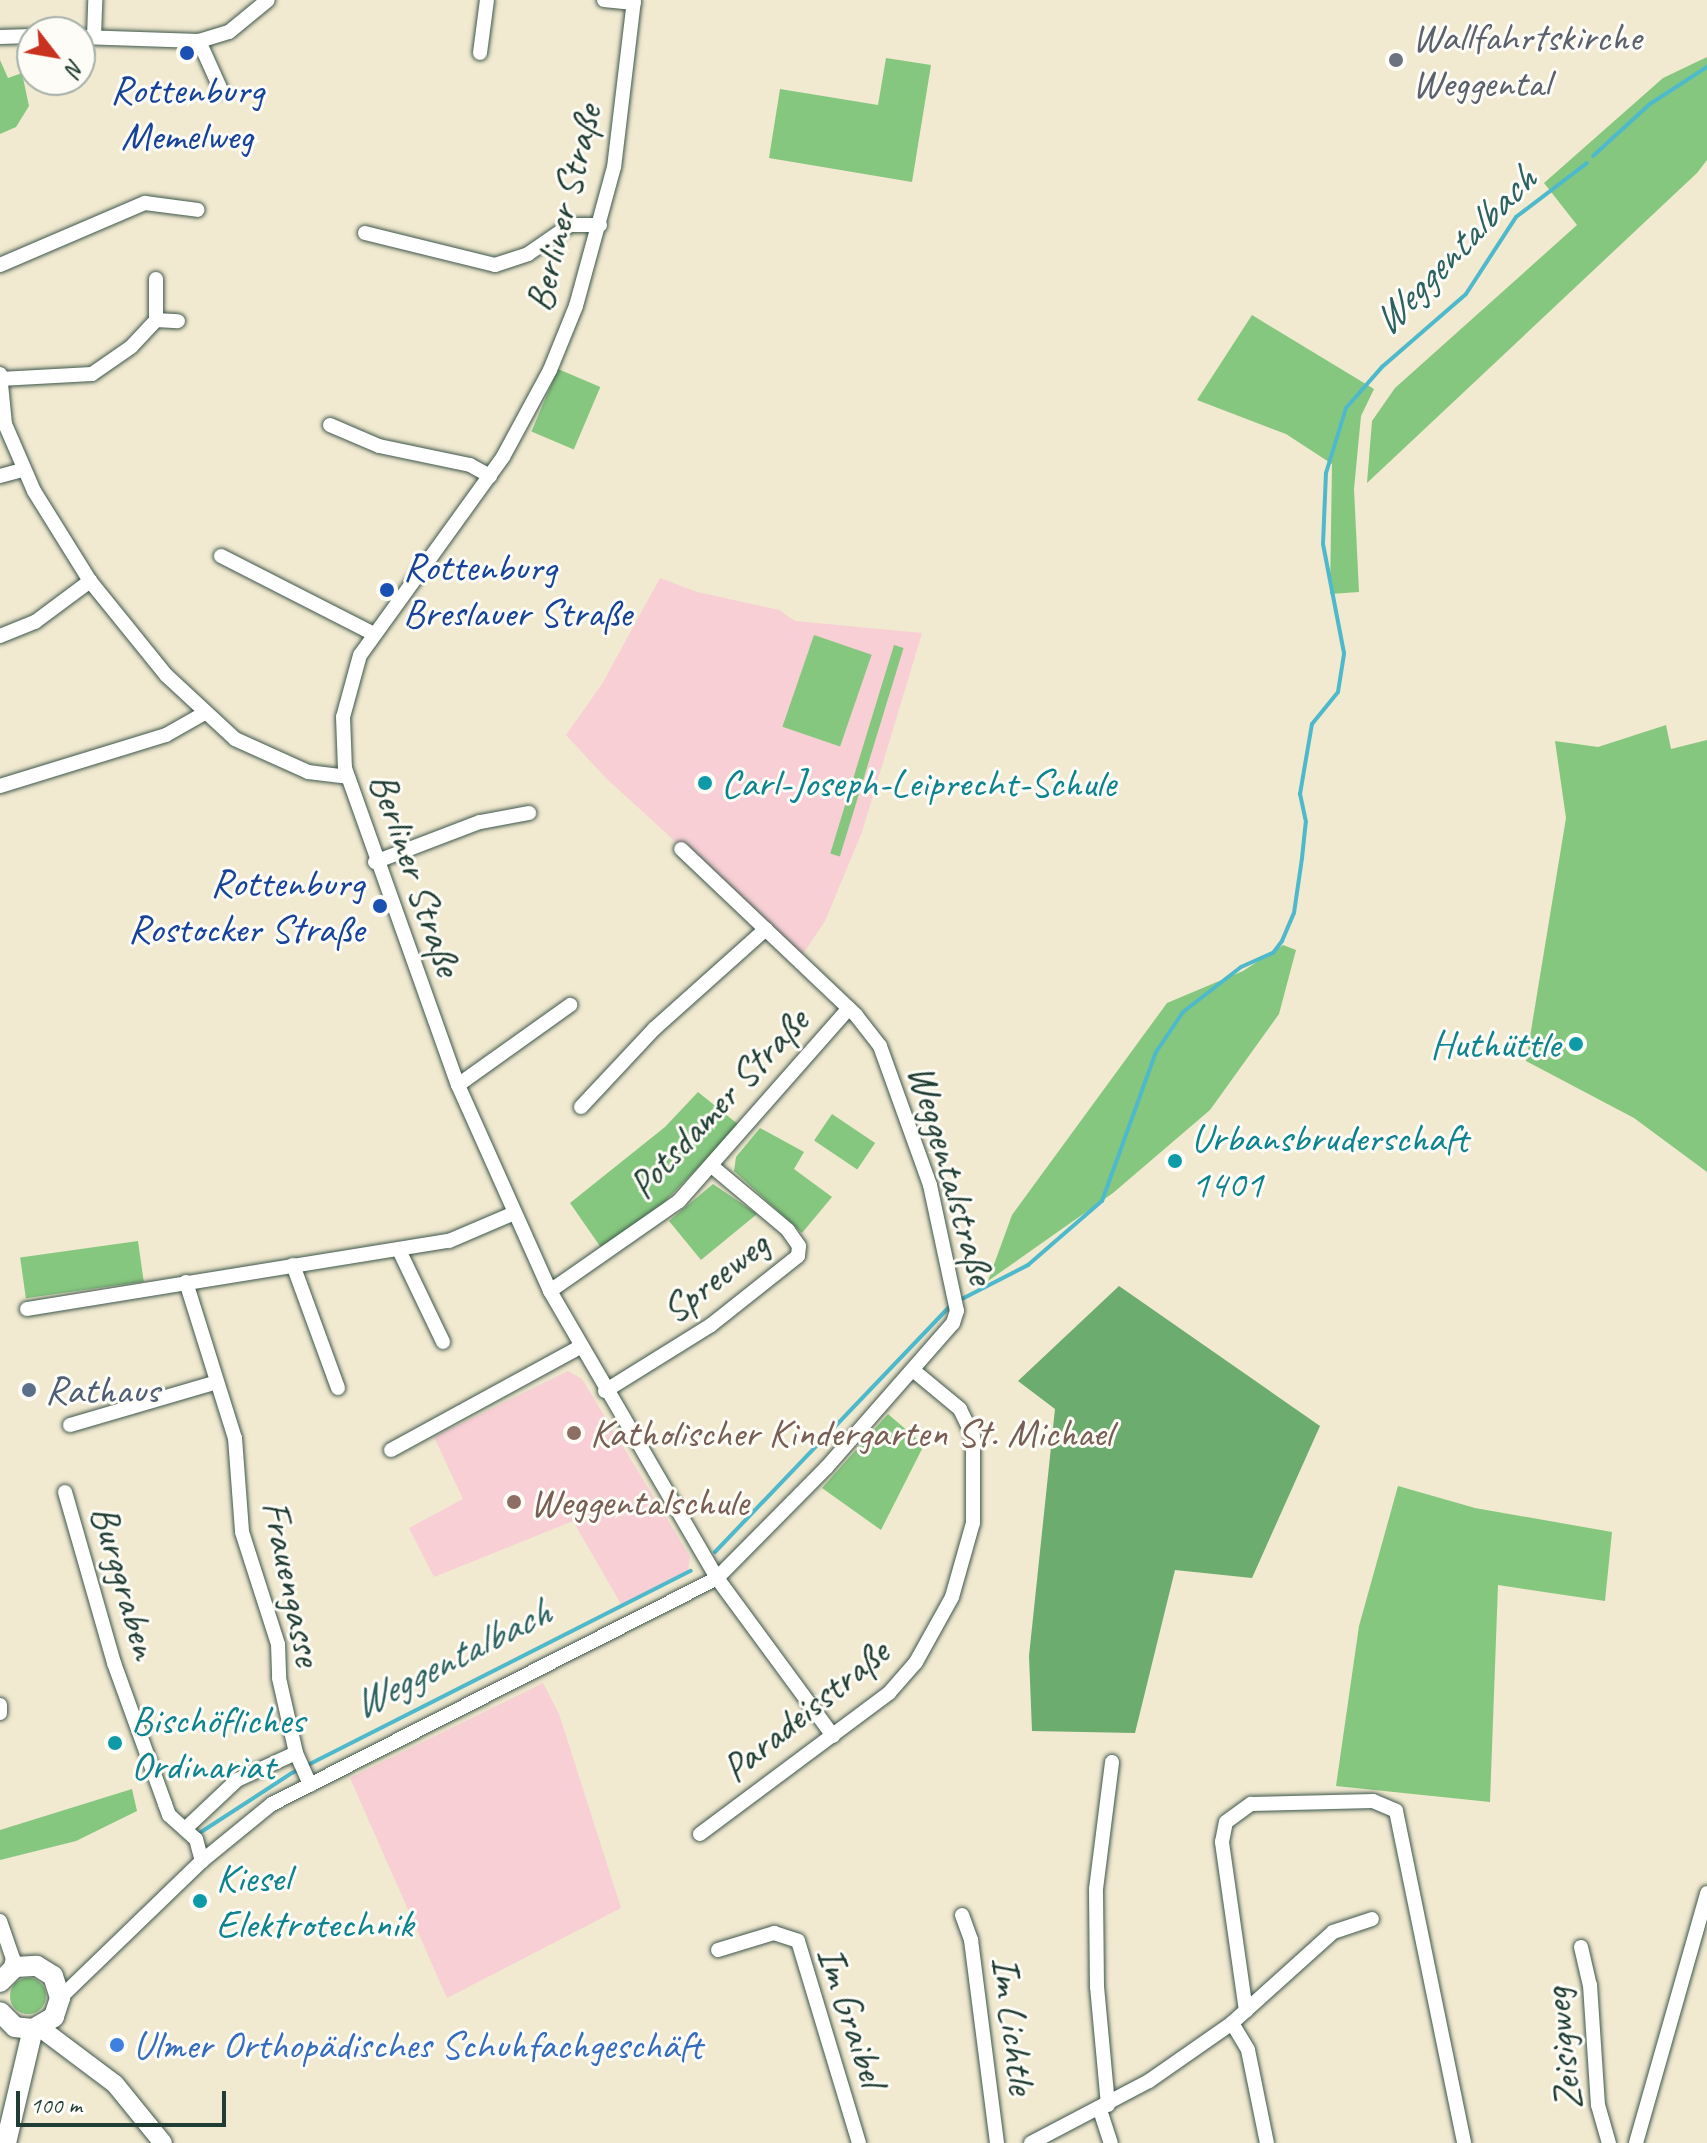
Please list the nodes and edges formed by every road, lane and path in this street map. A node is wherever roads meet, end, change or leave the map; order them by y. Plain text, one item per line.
1 (268, 0) edge
2 (487, 0) edge
3 (604, 0) edge
4 (634, 1) edge
5 (96, 37) edge
6 (199, 41) junction
7 (480, 53) dead end
8 (221, 90) dead end
9 (198, 210) dead end
10 (600, 225) junction
11 (365, 233) dead end
12 (0, 265) edge
13 (156, 279) dead end
14 (156, 320) junction
15 (178, 321) dead end
16 (0, 376) edge
17 (330, 425) dead end
18 (23, 470) junction
19 (0, 476) edge
20 (490, 476) junction
21 (221, 556) dead end
22 (90, 581) junction
23 (372, 633) junction
24 (0, 636) edge
25 (203, 714) junction
26 (346, 777) junction
27 (0, 786) edge
28 (529, 813) dead end
29 (681, 849) dead end
30 (375, 862) junction
31 (766, 929) junction
32 (570, 1005) dead end
33 (849, 1008) junction
34 (458, 1085) junction
35 (581, 1107) dead end
36 (713, 1167) junction
37 (512, 1214) junction
38 (399, 1250) junction
39 (293, 1265) junction
40 (186, 1282) junction
41 (550, 1291) junction
42 (27, 1309) dead end
43 (443, 1342) dead end
44 (580, 1347) junction
45 (913, 1370) junction
46 (214, 1383) junction
47 (338, 1388) dead end
48 (605, 1391) junction
49 (70, 1425) dead end
50 (391, 1450) dead end
51 (65, 1492) dead end
52 (717, 1578) junction
53 (0, 1705) edge
54 (0, 1713) edge
55 (833, 1736) junction
56 (297, 1757) junction
57 (1112, 1762) dead end
58 (308, 1780) junction
59 (185, 1829) junction
60 (700, 1834) dead end
61 (202, 1861) junction
62 (1707, 1893) edge
63 (962, 1915) dead end
64 (1372, 1919) dead end
65 (0, 1921) edge
66 (1581, 1947) dead end
67 (718, 1950) dead end
68 (11, 1969) edge
69 (92, 1971) junction
70 (53, 1976) junction
71 (1246, 2011) junction
72 (0, 2012) edge
73 (40, 2019) junction
74 (1232, 2023) junction
75 (1104, 2108) junction
76 (6, 2143) edge
77 (163, 2143) edge
78 (859, 2143) edge
79 (997, 2143) edge
80 (1031, 2143) edge
81 (1111, 2143) edge
82 (1267, 2143) edge
83 (1464, 2143) edge
84 (1609, 2143) edge
85 (1636, 2143) edge

1 - 6 street
2 - 7 street
3 - 4 street
4 - 10 street, Berliner Straße
5 - 6 street
6 - 8 street
9 - 12 street
10 - 11 street
10 - 20 street, Berliner Straße
13 - 14 street
14 - 15 street
14 - 16 street
16 - 18 street
17 - 20 street
18 - 19 street
18 - 22 street
20 - 23 street, Berliner Straße
21 - 23 street
22 - 24 street
22 - 25 street
23 - 26 street, Berliner Straße
25 - 26 street
25 - 27 street
26 - 30 street, Berliner Straße
28 - 30 street
29 - 31 street, Weggentalstraße
30 - 34 street, Berliner Straße
31 - 33 street, Weggentalstraße
31 - 35 street
32 - 34 street
33 - 36 street, Potsdamer Straße
33 - 45 street, Weggentalstraße
34 - 37 street, Berliner Straße
36 - 41 street, Potsdamer Straße
36 - 48 street, Spreeweg
37 - 38 street
37 - 41 street, Berliner Straße
38 - 39 street
38 - 43 street
39 - 40 street
39 - 47 street
40 - 42 street
40 - 46 street, Frauengasse
41 - 44 street, Berliner Straße
44 - 48 street, Berliner Straße
44 - 50 street
45 - 52 street, Weggentalstraße
45 - 55 street, Paradeisstraße
46 - 49 street
46 - 56 street, Frauengasse
48 - 52 street, Berliner Straße
51 - 59 street, Burggraben
52 - 55 street, Berliner Straße
52 - 58 street, Weggentalstraße
53 - 54 street
55 - 60 street, Paradeisstraße
56 - 58 street, Frauengasse
56 - 59 street
57 - 75 street
58 - 61 street, Weggentalstraße
59 - 61 street, Burggraben
61 - 69 street, Weggentalstraße
62 - 85 street
63 - 79 street, Im Lichtle
64 - 71 street
65 - 68 street
66 - 84 street, Zeisigweg
67 - 78 street, Im Graibel
68 - 70 main road
69 - 70 street
69 - 73 street, Weggentalstraße
70 - 73 main road
71 - 74 street
71 - 83 street
72 - 73 main road
73 - 76 main road
73 - 77 street
74 - 75 street
74 - 82 street
75 - 80 street
75 - 81 street

